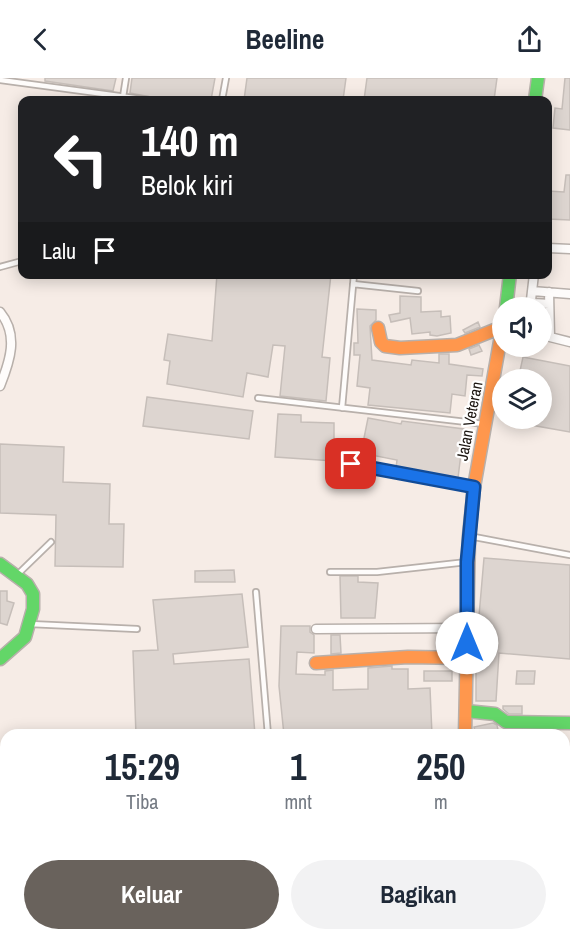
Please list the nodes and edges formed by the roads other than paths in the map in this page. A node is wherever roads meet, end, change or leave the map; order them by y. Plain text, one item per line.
1 (126, 78) edge
2 (226, 78) edge
3 (538, 78) edge
4 (0, 80) edge
5 (116, 96) edge
6 (123, 96) edge
7 (223, 96) edge
8 (536, 96) edge
9 (552, 248) edge
10 (570, 249) edge
11 (18, 262) edge
12 (0, 267) edge
13 (354, 279) edge
14 (509, 279) edge
15 (533, 279) edge
16 (353, 284) junction
17 (418, 291) dead end
18 (532, 291) junction
19 (549, 292) junction
20 (570, 294) edge
21 (507, 297) edge
22 (531, 297) edge
23 (549, 297) edge
24 (0, 312) edge
25 (378, 328) dead end
26 (492, 333) edge
27 (552, 337) edge
28 (570, 340) edge
29 (498, 357) edge
30 (0, 386) edge
31 (258, 398) dead end
32 (342, 408) junction
33 (487, 424) junction
34 (351, 464) dead end
35 (474, 487) junction
36 (469, 536) junction
37 (51, 542) dead end
38 (570, 555) edge
39 (467, 562) junction
40 (0, 564) edge
41 (330, 572) dead end
42 (17, 575) junction
43 (256, 592) dead end
44 (30, 624) junction
45 (466, 628) junction
46 (137, 629) dead end
47 (316, 629) dead end
48 (467, 658) junction
49 (0, 659) edge
50 (315, 663) dead end
51 (466, 711) junction
52 (570, 723) edge
53 (267, 729) edge
54 (465, 729) edge

1 - 6 lane
2 - 7 lane
3 - 8 main road
4 - 5 lane
9 - 10 street
11 - 12 lane
13 - 16 lane
14 - 21 main road
15 - 18 street
16 - 17 lane
16 - 32 lane
18 - 19 street
18 - 22 street
19 - 20 street
19 - 23 street
24 - 30 street
25 - 26 main road
27 - 28 street
29 - 33 main road, Jalan Veteran
31 - 32 lane
32 - 33 lane
33 - 35 main road, Jalan Veteran
34 - 35 lane
35 - 36 main road, Jalan Veteran
36 - 38 lane
36 - 39 main road, Jalan Veteran
37 - 42 lane
39 - 41 lane
39 - 45 main road, Jalan Veteran
40 - 42 main road
42 - 44 main road
43 - 53 lane
44 - 46 lane
44 - 49 main road
45 - 47 street
45 - 48 main road, Jalan Veteran
48 - 50 main road
48 - 51 main road, Jalan Veteran
51 - 52 main road
51 - 54 main road, Jalan Veteran

